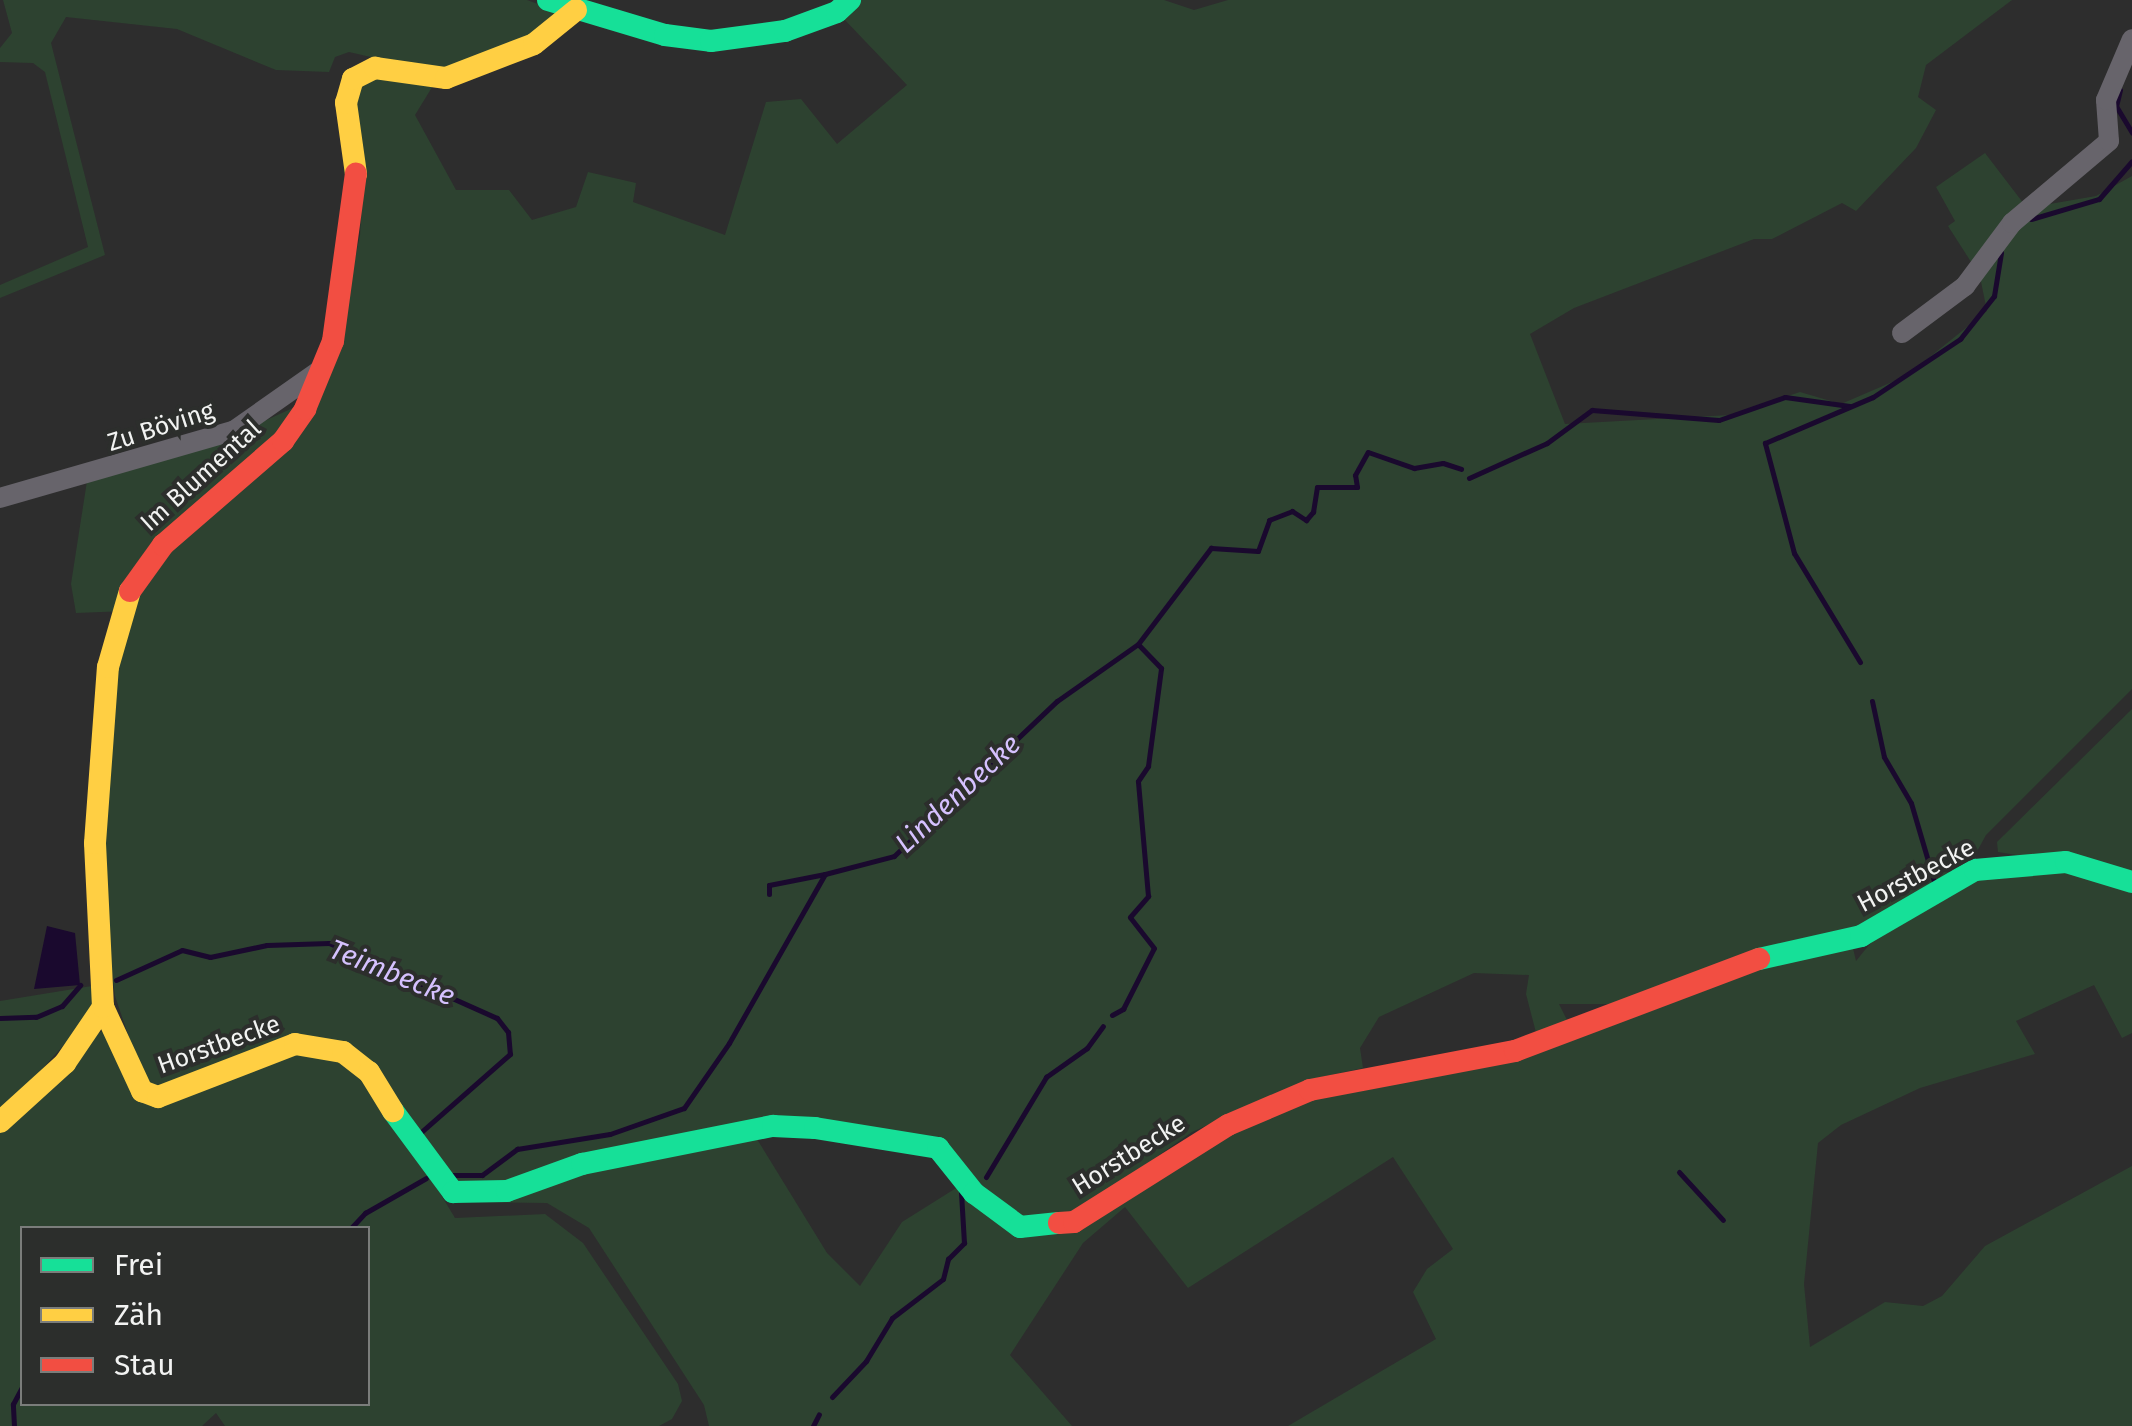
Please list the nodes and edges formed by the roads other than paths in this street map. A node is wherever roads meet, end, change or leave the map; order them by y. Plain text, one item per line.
1 (548, 0) edge
2 (850, 0) edge
3 (576, 10) junction
4 (2132, 39) edge
5 (1902, 333) dead end
6 (322, 369) junction
7 (0, 498) edge
8 (2132, 882) edge
9 (103, 1008) junction
10 (0, 1122) edge

1 - 3 street
2 - 3 street
3 - 6 street, Im Blumental
4 - 5 street
6 - 7 street, Zu Böving
6 - 9 street, Im Blumental
8 - 9 street, Horstbecke
9 - 10 street

